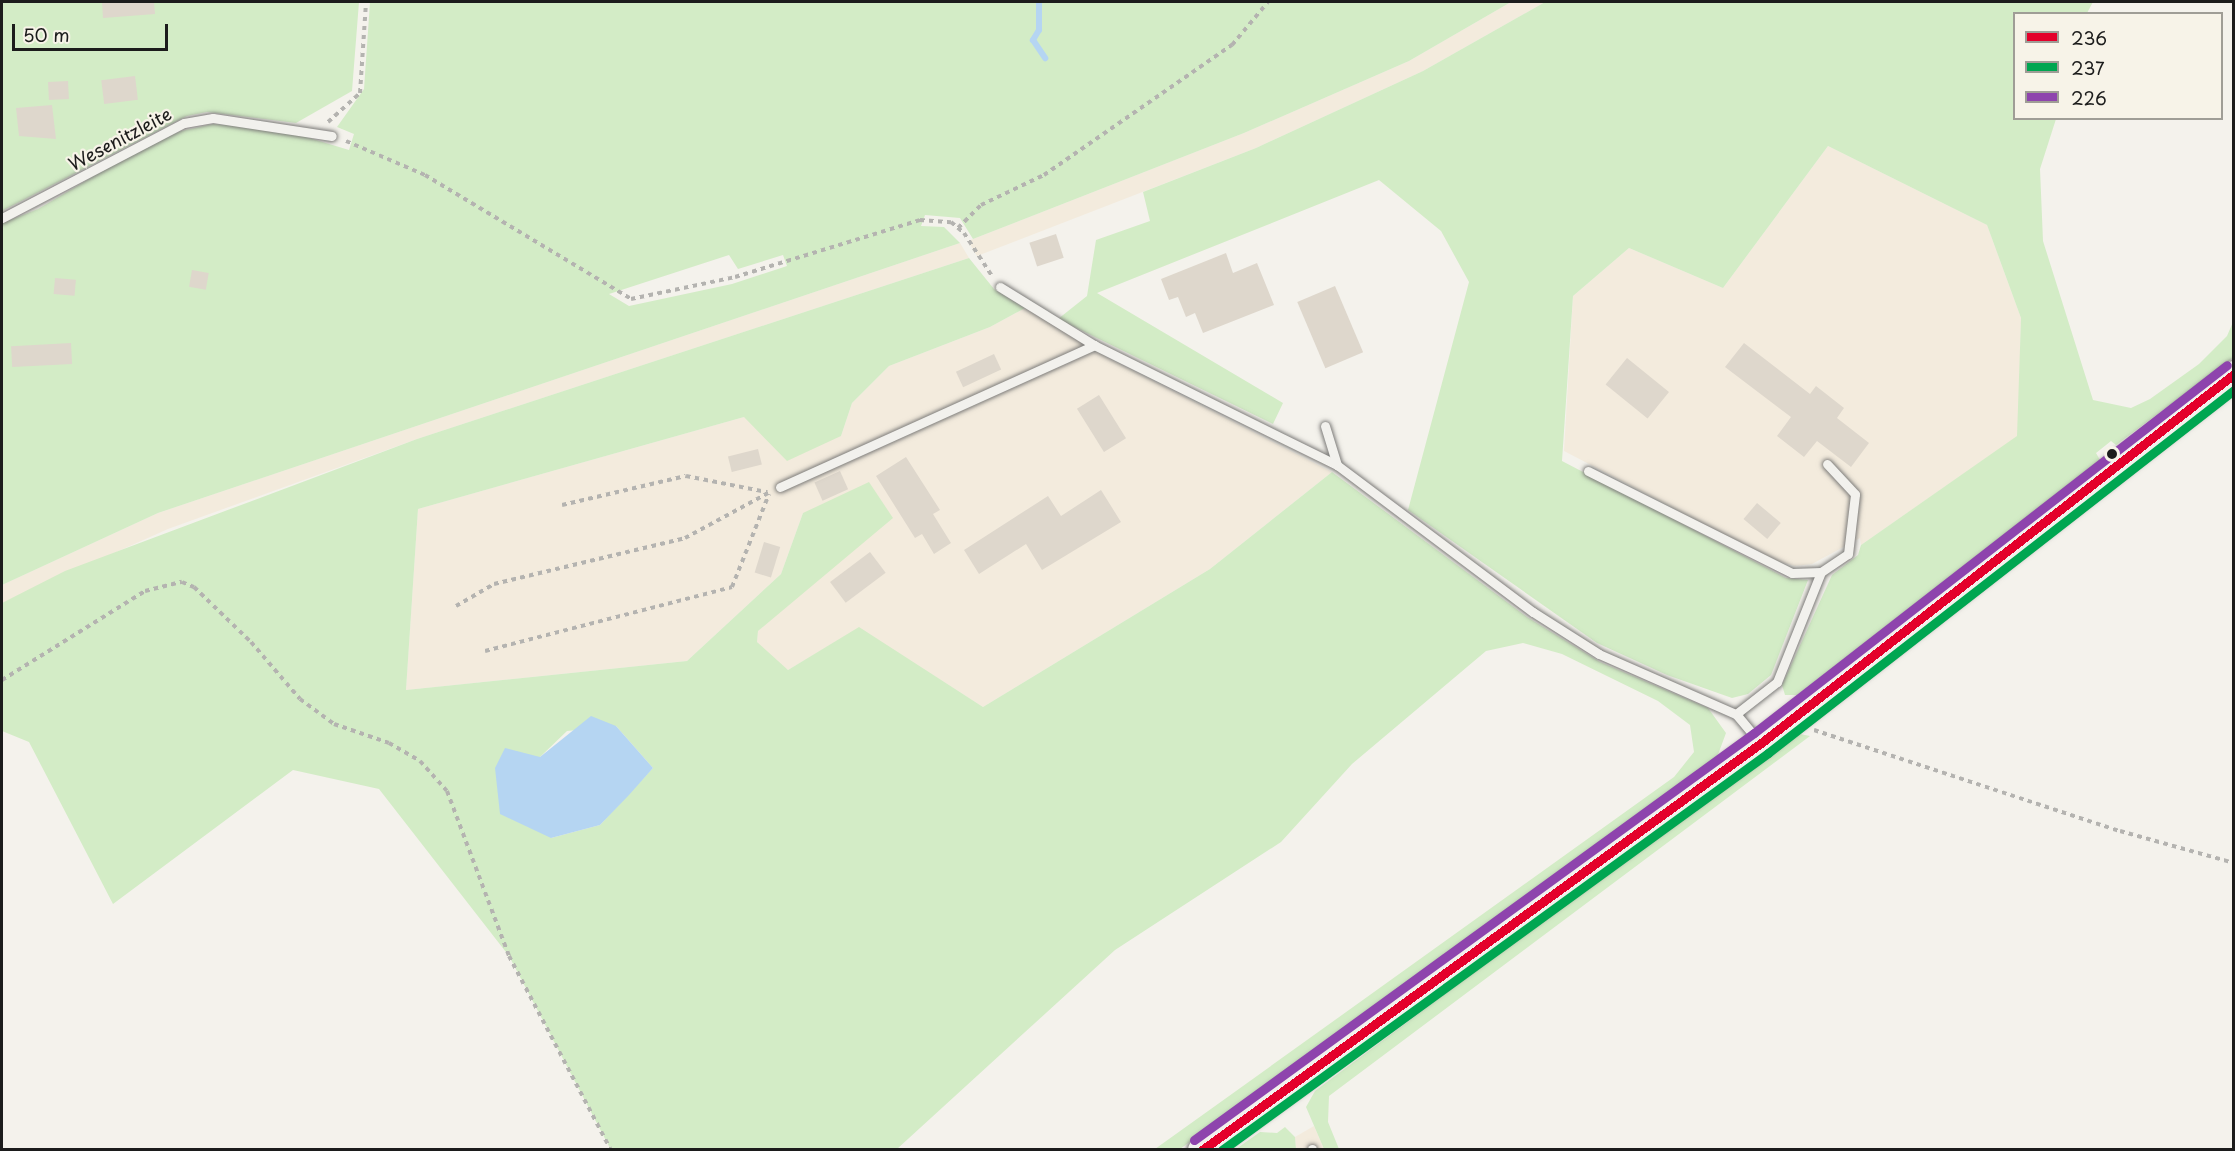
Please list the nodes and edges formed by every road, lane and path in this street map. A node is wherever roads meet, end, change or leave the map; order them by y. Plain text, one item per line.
1 (366, 2) edge
2 (1269, 2) edge
3 (316, 133) junction
4 (332, 136) joint
5 (2, 218) edge
6 (958, 228) junction
7 (1000, 287) joint
8 (1094, 345) junction
9 (2234, 374) edge
10 (1325, 426) dead end
11 (1827, 464) dead end
12 (1337, 465) junction
13 (1588, 471) dead end
14 (780, 488) joint
15 (771, 492) junction
16 (562, 505) dead end
17 (1821, 572) junction
18 (456, 606) dead end
19 (485, 651) dead end
20 (2, 680) edge
21 (1736, 714) junction
22 (1787, 722) junction
23 (1761, 743) junction
24 (2234, 863) edge
25 (611, 1149) edge
26 (1201, 1149) edge

1 - 3 path
2 - 6 path
3 - 4 lane, Wesenitzleite
3 - 5 lane, Wesenitzleite
4 - 6 path
6 - 7 path
7 - 8 lane
8 - 12 lane
8 - 14 lane
9 - 22 main road
10 - 12 lane
11 - 17 lane
12 - 21 lane
13 - 17 lane
14 - 15 path
15 - 16 path
15 - 18 path
15 - 19 path
17 - 21 lane
20 - 25 path
21 - 23 lane
22 - 23 main road
22 - 24 path
23 - 26 main road

